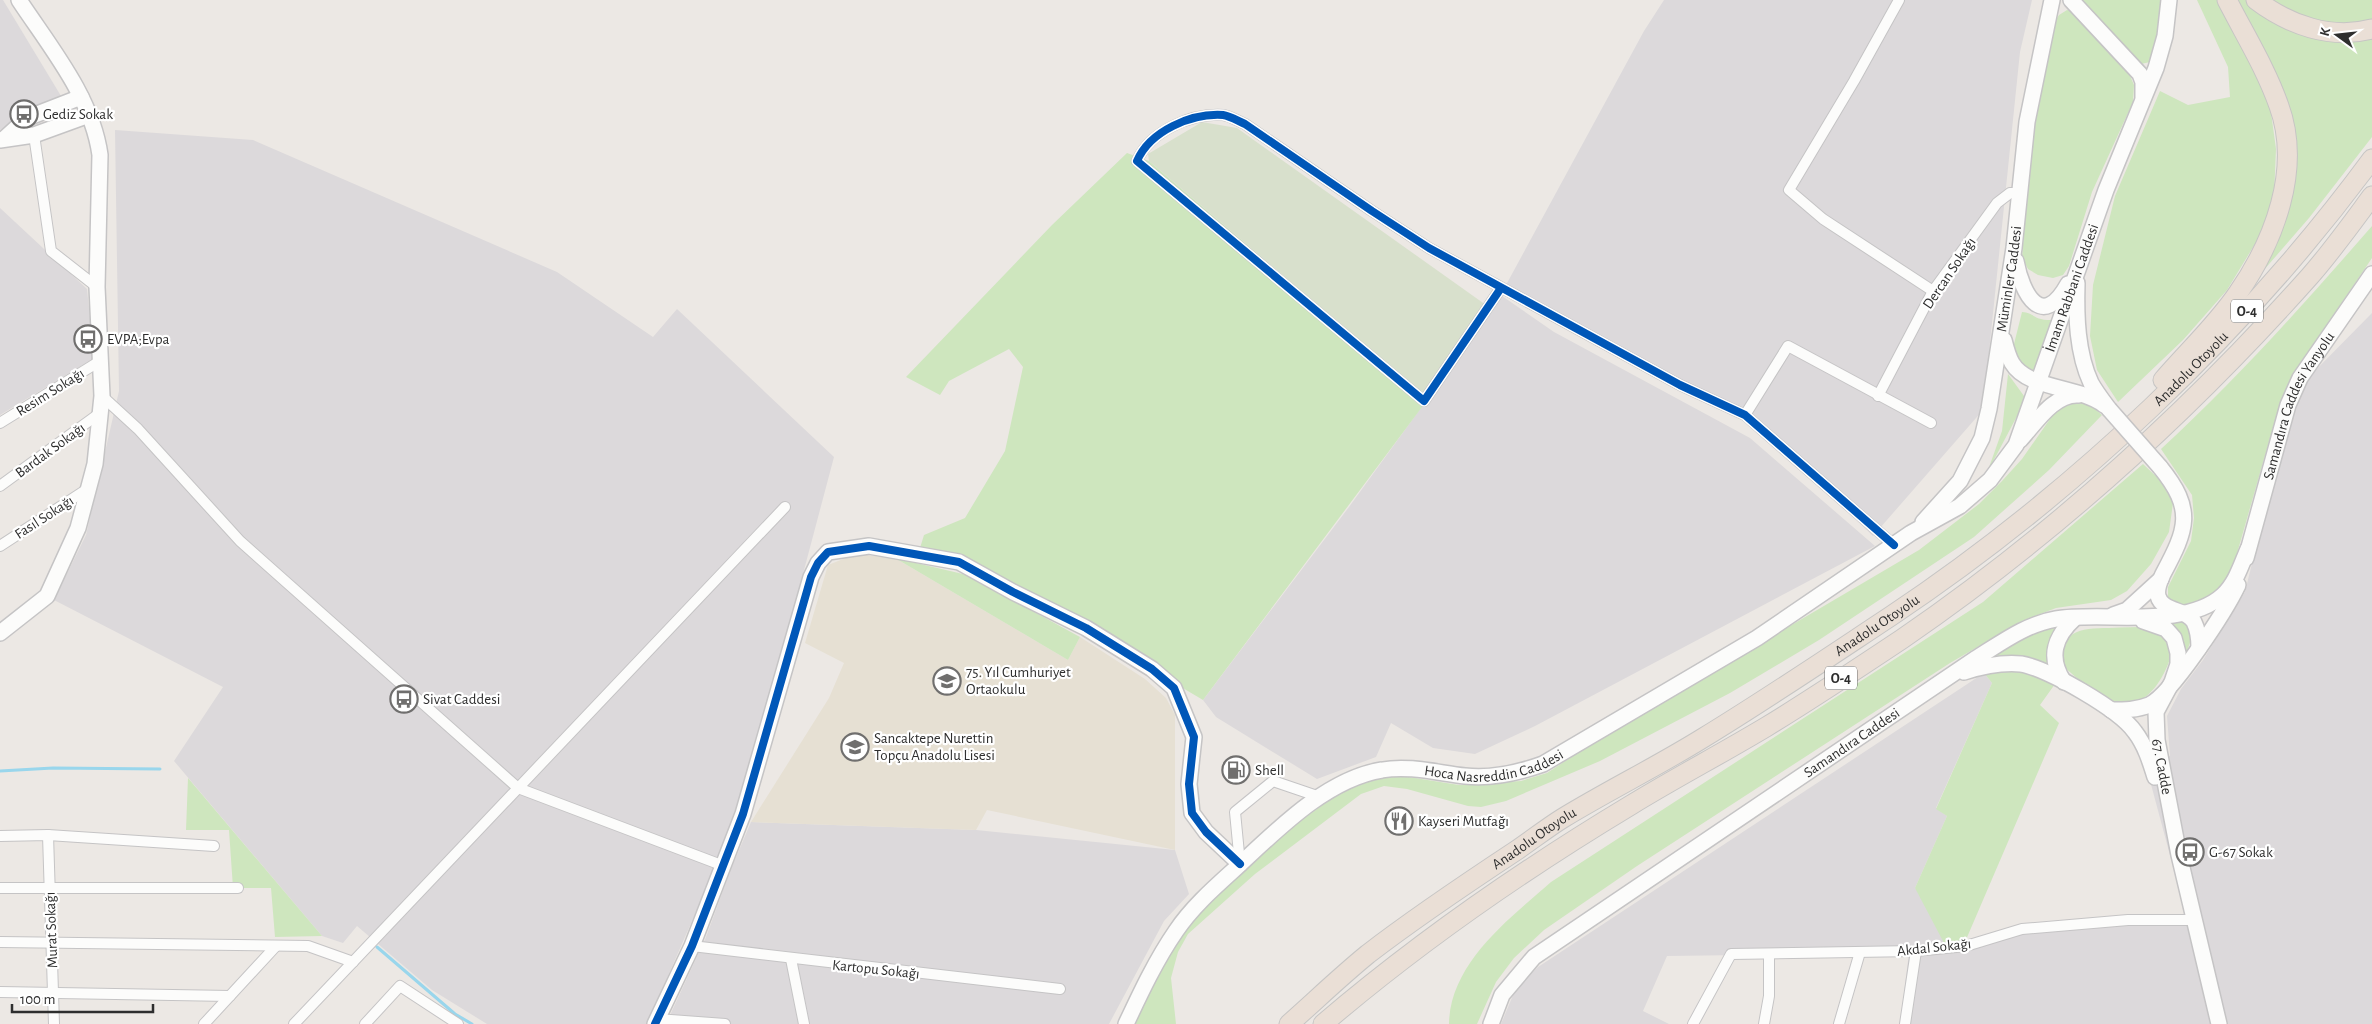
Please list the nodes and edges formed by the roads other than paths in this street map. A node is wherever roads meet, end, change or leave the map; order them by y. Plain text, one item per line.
1 (19, 0) edge
2 (1898, 0) edge
3 (2052, 0) edge
4 (2169, 0) edge
5 (2227, 0) edge
6 (2256, 0) edge
7 (2073, 2) edge
8 (2048, 18) junction
9 (2372, 28) edge
10 (2161, 53) junction
11 (2133, 67) junction
12 (81, 97) junction
13 (2141, 106) junction
14 (89, 115) junction
15 (34, 135) junction
16 (2, 136) edge
17 (2372, 159) edge
18 (2020, 193) junction
19 (2372, 196) edge
20 (2372, 207) edge
21 (2014, 248) junction
22 (2077, 270) junction
23 (2312, 274) junction
24 (2372, 274) edge
25 (96, 287) junction
26 (1500, 288) junction
27 (1933, 291) junction
28 (2002, 334) junction
29 (100, 361) junction
30 (2039, 381) junction
31 (102, 396) junction
32 (1878, 396) junction
33 (2089, 396) junction
34 (2109, 409) junction
35 (100, 413) junction
36 (1744, 415) junction
37 (0, 423) edge
38 (1931, 423) dead end
39 (2016, 445) junction
40 (2106, 448) junction
41 (0, 486) edge
42 (89, 488) junction
43 (785, 507) dead end
44 (1911, 533) junction
45 (1894, 545) junction
46 (0, 546) edge
47 (2248, 549) junction
48 (2161, 579) junction
49 (2180, 612) junction
50 (2105, 617) junction
51 (2132, 617) junction
52 (2075, 618) junction
53 (0, 633) edge
54 (2199, 648) junction
55 (1948, 676) junction
56 (2064, 682) junction
57 (2172, 682) junction
58 (2111, 710) junction
59 (518, 788) junction
60 (1320, 797) junction
61 (48, 835) junction
62 (0, 836) edge
63 (214, 846) dead end
64 (2179, 855) junction
65 (1240, 864) junction
66 (724, 866) junction
67 (50, 887) junction
68 (0, 888) edge
69 (238, 888) dead end
70 (2195, 920) junction
71 (0, 942) edge
72 (50, 943) junction
73 (276, 946) junction
74 (692, 946) junction
75 (1916, 951) junction
76 (1860, 952) junction
77 (1769, 954) junction
78 (791, 959) junction
79 (353, 962) junction
80 (1060, 989) dead end
81 (0, 992) edge
82 (54, 992) junction
83 (230, 996) junction
84 (446, 1016) junction
85 (656, 1022) edge
86 (54, 1024) edge
87 (204, 1024) edge
88 (294, 1024) edge
89 (364, 1024) edge
90 (439, 1024) edge
91 (458, 1024) edge
92 (725, 1024) edge
93 (801, 1024) edge
94 (1126, 1024) edge
95 (1289, 1024) edge
96 (1323, 1024) edge
97 (1491, 1024) edge
98 (1693, 1024) edge
99 (1764, 1024) edge
100 (1839, 1024) edge
101 (1905, 1024) edge
102 (2219, 1024) edge

1 - 12 main road
2 - 27 street
3 - 8 main road, Müminler Caddesi
4 - 10 main road, İmam Rabbani Caddesi
5 - 40 highway
6 - 9 highway
7 - 8 main road
7 - 11 main road
8 - 18 main road, Müminler Caddesi
10 - 11 main road
10 - 13 main road, İmam Rabbani Caddesi
11 - 13 main road
12 - 14 main road
12 - 16 main road
13 - 22 main road, İmam Rabbani Caddesi
14 - 15 main road
14 - 25 main road
15 - 16 main road
15 - 25 street
17 - 40 highway, Anadolu Otoyolu / O-4
18 - 21 main road, Müminler Caddesi
18 - 27 street, Dercan Sokağı
19 - 23 highway, Anadolu Otoyolu / O-4
20 - 23 highway
21 - 22 main road
21 - 28 main road, Müminler Caddesi
22 - 30 main road, İmam Rabbani Caddesi
22 - 34 main road
23 - 96 highway, Anadolu Otoyolu / O-4
24 - 47 main road, Samandıra Caddesi Yanyolu
25 - 29 main road
26 - 26 street
26 - 36 street
27 - 32 street, Dercan Sokağı
28 - 30 main road
28 - 44 main road, Müminler Caddesi
29 - 31 main road
29 - 37 street, Resim Sokağı
30 - 33 main road
30 - 39 main road, İmam Rabbani Caddesi
31 - 35 main road
31 - 59 street
32 - 36 street
32 - 38 street
33 - 34 main road
33 - 39 main road
34 - 48 main road, bridge
35 - 41 street, Bardak Sokağı
35 - 42 main road
36 - 45 street
39 - 44 main road, İmam Rabbani Caddesi
40 - 95 highway, Anadolu Otoyolu / O-4
42 - 46 street, Fasıl Sokağı
42 - 53 main road
43 - 59 street
44 - 45 main road, Hoca Nasreddin Caddesi
45 - 60 main road, Hoca Nasreddin Caddesi
47 - 49 main road, Samandıra Caddesi
47 - 54 main road
48 - 49 main road
48 - 50 main road
49 - 51 main road, Samandıra Caddesi
49 - 54 main road
50 - 51 main road, Samandıra Caddesi
50 - 52 main road, Samandıra Caddesi
51 - 57 main road
52 - 55 main road, Samandıra Caddesi
52 - 56 main road
54 - 57 main road
55 - 56 main road
55 - 97 main road, Samandıra Caddesi
56 - 58 main road
57 - 58 main road
57 - 64 main road, 67. Cadde
58 - 64 main road, 67. Cadde
59 - 66 street
59 - 79 street
60 - 65 main road, Hoca Nasreddin Caddesi
60 - 65 street
61 - 62 street
61 - 63 street
61 - 67 street, Murat Sokağı
64 - 70 main road, 67. Cadde
65 - 66 main road
65 - 94 main road, Hoca Nasreddin Caddesi
66 - 74 main road
67 - 68 street
67 - 69 street
67 - 72 street, Murat Sokağı
70 - 75 street, Akdal Sokağı
70 - 102 main road, 67. Cadde
71 - 72 street
72 - 73 street
72 - 82 street, Murat Sokağı
73 - 79 street
73 - 83 street
74 - 78 street, Kartopu Sokağı
74 - 85 main road
75 - 76 street, Akdal Sokağı
75 - 101 street
76 - 77 street, Akdal Sokağı
76 - 100 street
77 - 98 street, Akdal Sokağı
77 - 99 street
78 - 80 street, Kartopu Sokağı
78 - 93 street
79 - 88 street
81 - 82 street
82 - 83 street
82 - 86 street, Murat Sokağı
83 - 87 street
84 - 89 street
84 - 90 street
84 - 91 street
85 - 92 street

